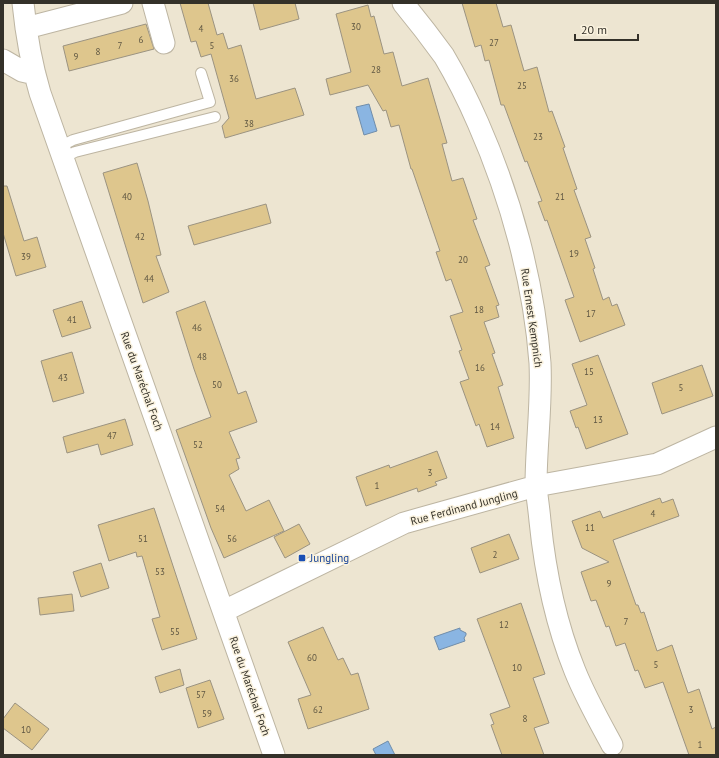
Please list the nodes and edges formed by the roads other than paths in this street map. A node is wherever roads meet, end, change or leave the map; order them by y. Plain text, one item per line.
1 (23, 3) edge
2 (122, 3) edge
3 (153, 3) edge
4 (403, 3) edge
5 (26, 28) junction
6 (164, 43) dead end
7 (3, 60) edge
8 (201, 73) dead end
9 (35, 74) junction
10 (215, 117) dead end
11 (61, 152) junction
12 (716, 437) edge
13 (536, 486) junction
14 (224, 612) junction
15 (612, 745) dead end
16 (274, 755) edge

1 - 5 street, Rue du Maréchal Foch
2 - 5 street
3 - 6 street
4 - 13 street, Rue Ernest Kempnich
5 - 9 street, Rue du Maréchal Foch
7 - 9 street
8 - 11 lane
9 - 11 street, Rue du Maréchal Foch
10 - 11 lane
11 - 14 street, Rue du Maréchal Foch
12 - 13 street, Rue Ferdinand Jungling
13 - 14 street, Rue Ferdinand Jungling
13 - 15 street, Rue Ernest Kempnich
14 - 16 street, Rue du Maréchal Foch

